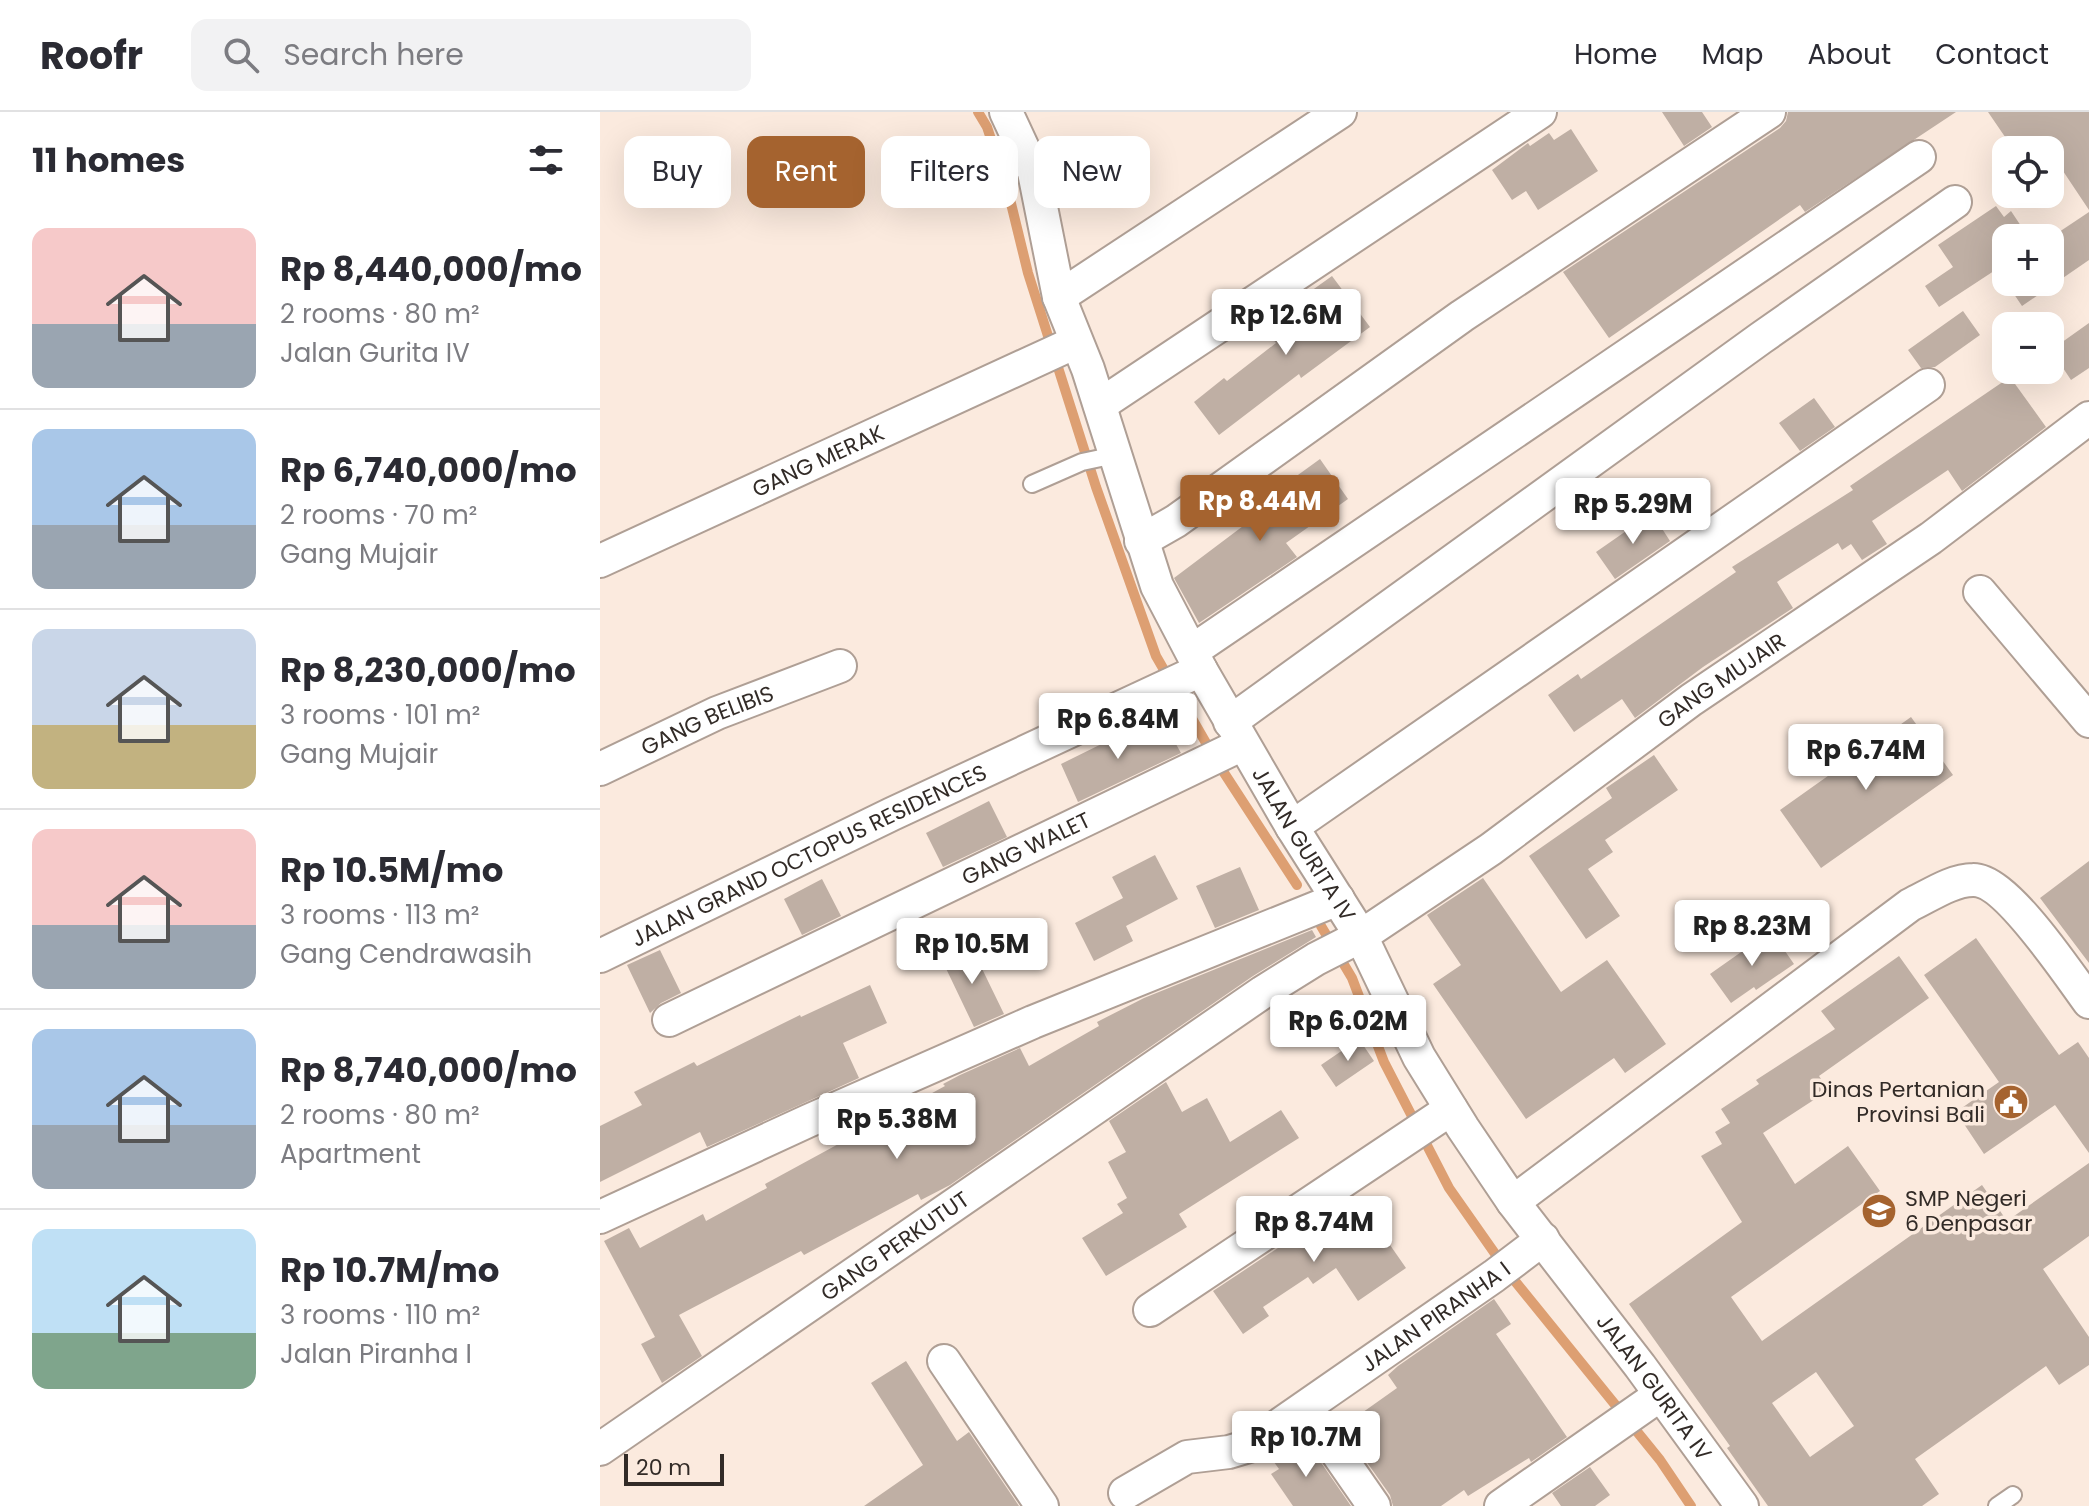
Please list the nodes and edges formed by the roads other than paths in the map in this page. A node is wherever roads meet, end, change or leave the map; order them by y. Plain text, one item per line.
1 (1340, 112) edge
2 (1540, 112) edge
3 (1769, 112) edge
4 (1009, 113) edge
5 (1919, 157) dead end
6 (1955, 202) dead end
7 (1059, 297) junction
8 (1056, 351) junction
9 (1928, 385) dead end
10 (1100, 405) junction
11 (2089, 418) edge
12 (1098, 458) junction
13 (1032, 484) dead end
14 (1141, 541) junction
15 (600, 561) edge
16 (1980, 592) dead end
17 (1195, 665) junction
18 (828, 670) dead end
19 (2089, 721) edge
20 (1229, 744) junction
21 (600, 769) edge
22 (1292, 827) junction
23 (1338, 899) junction
24 (1356, 939) junction
25 (600, 956) edge
26 (2089, 1002) edge
27 (669, 1020) dead end
28 (1448, 1111) junction
29 (1513, 1202) junction
30 (600, 1217) edge
31 (1539, 1242) junction
32 (1150, 1310) dead end
33 (944, 1361) dead end
34 (1306, 1408) junction
35 (1640, 1409) junction
36 (600, 1449) edge
37 (1125, 1493) dead end
38 (2013, 1495) dead end
39 (1042, 1506) edge
40 (1374, 1506) edge
41 (1501, 1506) edge
42 (1742, 1506) edge
43 (1997, 1506) edge

1 - 7 street
2 - 10 street
3 - 14 street
4 - 7 street, JALAN GURITA IV
5 - 17 street, JALAN GRAND OCTOPUS RESIDENCES
6 - 20 street, GANG WALET
7 - 8 street, JALAN GURITA IV
8 - 10 street, JALAN GURITA IV
8 - 15 street, GANG MERAK
9 - 22 street
10 - 12 street, JALAN GURITA IV
11 - 24 street, GANG MUJAIR
12 - 13 lane
12 - 14 street, JALAN GURITA IV
14 - 17 street, JALAN GURITA IV
16 - 19 street
17 - 20 street, JALAN GURITA IV
17 - 25 street, JALAN GRAND OCTOPUS RESIDENCES
18 - 21 street, GANG BELIBIS
20 - 22 street, JALAN GURITA IV
20 - 27 street, GANG WALET
22 - 23 street, JALAN GURITA IV
23 - 24 street, JALAN GURITA IV
23 - 30 street
24 - 28 street, JALAN GURITA IV
24 - 36 street, GANG PERKUTUT
26 - 29 street
28 - 29 street, JALAN GURITA IV
28 - 32 street
29 - 31 street, JALAN GURITA IV
31 - 34 street, JALAN PIRANHA I
31 - 35 street, JALAN GURITA IV
33 - 39 street
34 - 37 street, JALAN PIRANHA I
34 - 40 street
35 - 41 street
35 - 42 street, JALAN GURITA IV
38 - 43 lane

